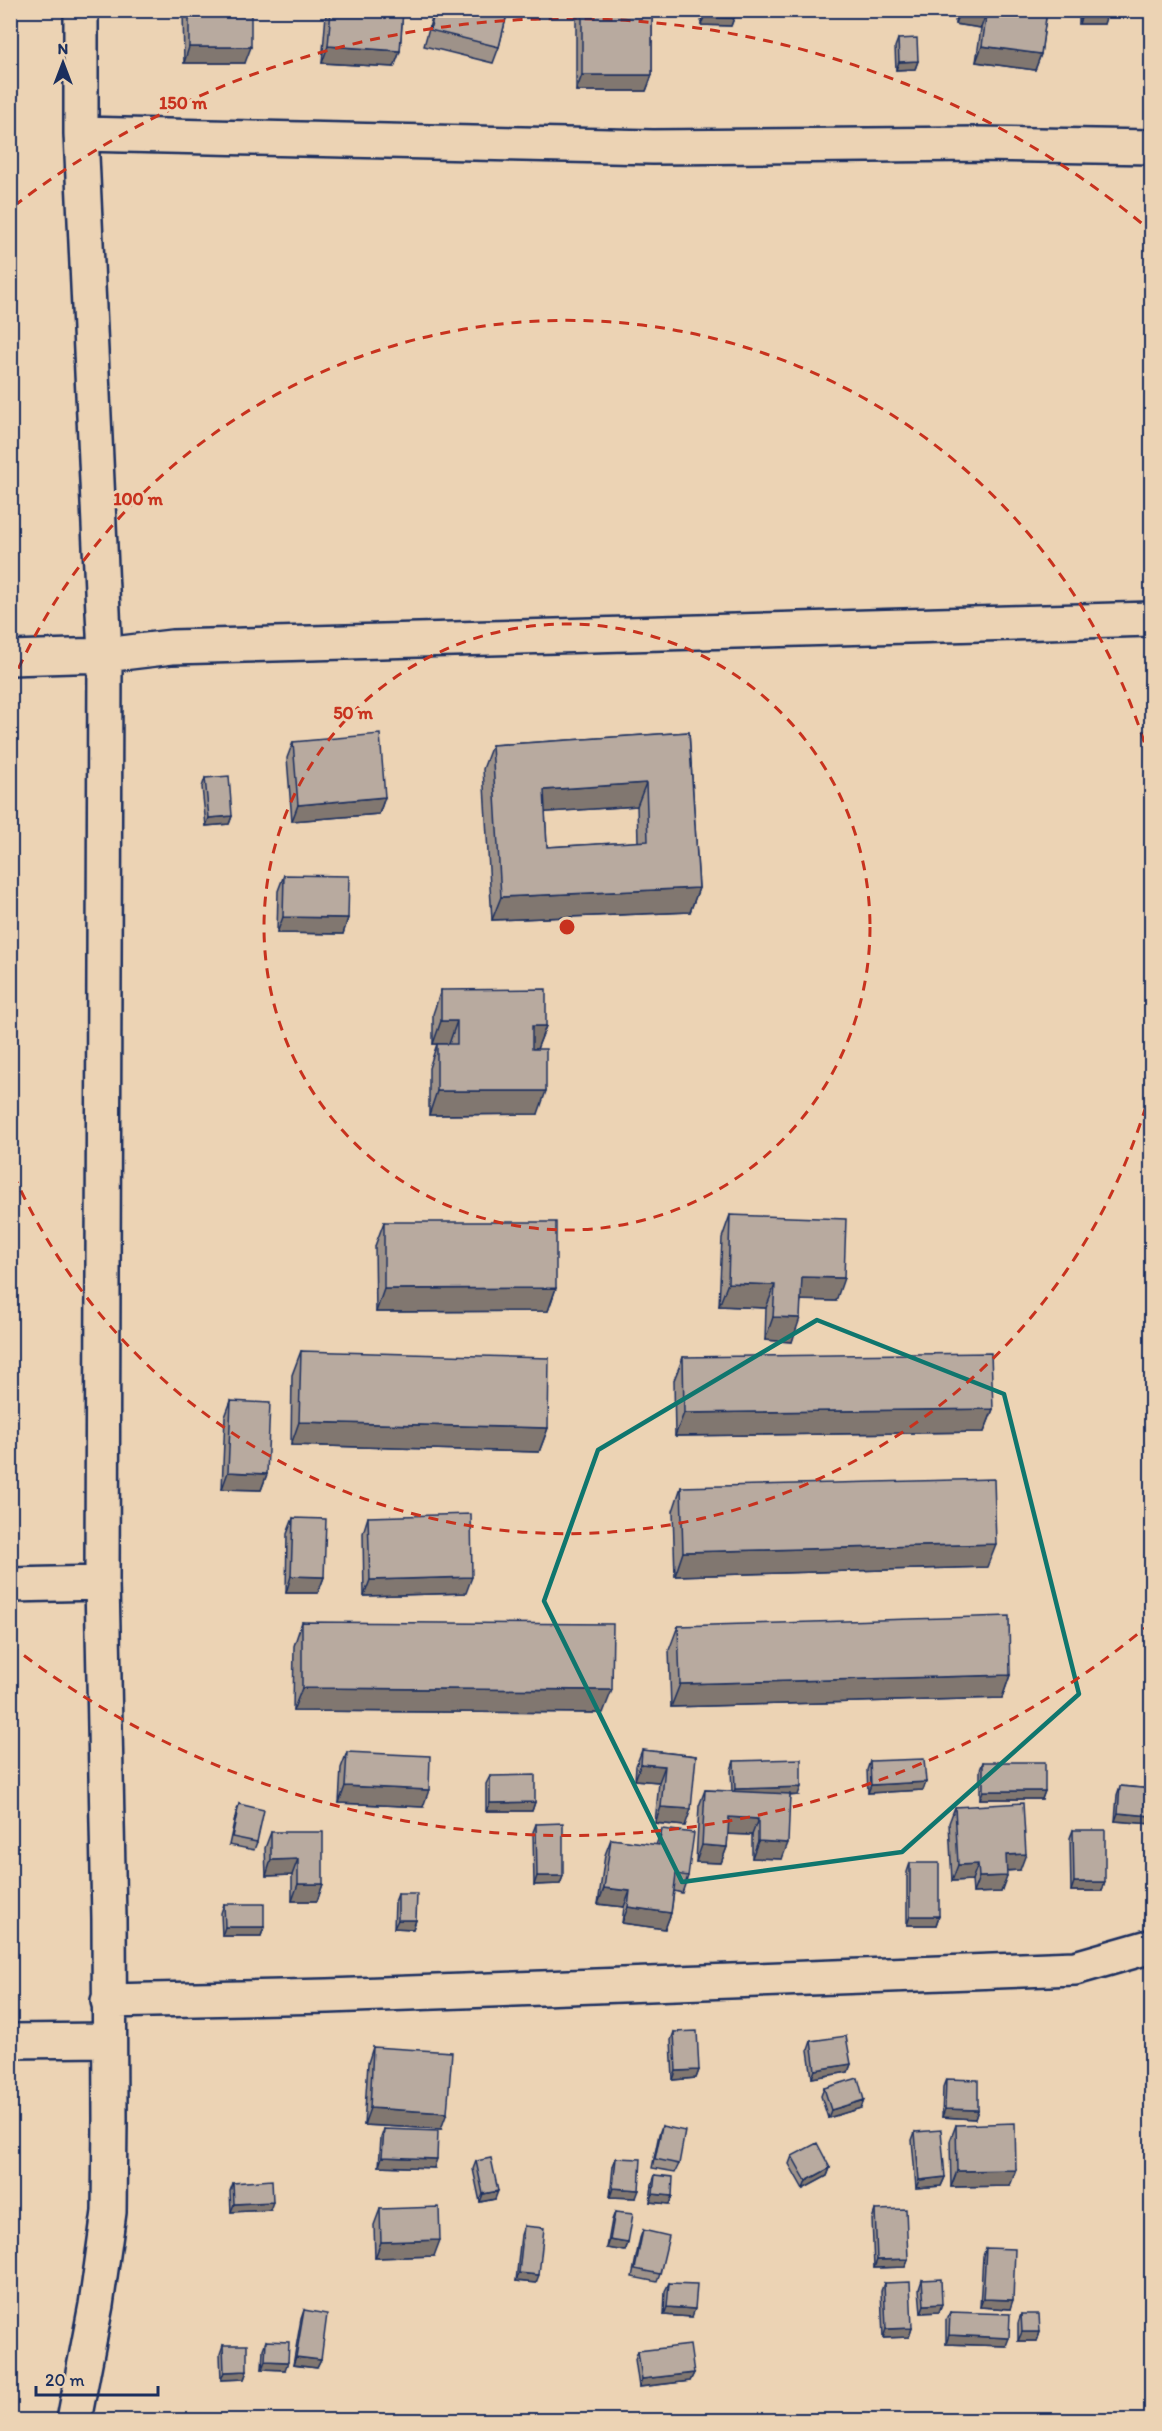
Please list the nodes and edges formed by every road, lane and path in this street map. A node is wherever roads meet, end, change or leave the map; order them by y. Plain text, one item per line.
1 (81, 10) edge
2 (81, 134) junction
3 (1152, 147) edge
4 (1152, 619) edge
5 (105, 654) junction
6 (10, 658) edge
7 (102, 1583) junction
8 (10, 1585) edge
9 (1152, 1946) edge
10 (108, 2001) junction
11 (108, 2040) junction
12 (10, 2041) edge
13 (74, 2421) edge

1 - 2 street
2 - 3 street
2 - 5 street
4 - 5 street
5 - 6 street
5 - 7 street
7 - 8 street
7 - 10 street
9 - 10 street
10 - 11 street
11 - 12 street
11 - 13 street

